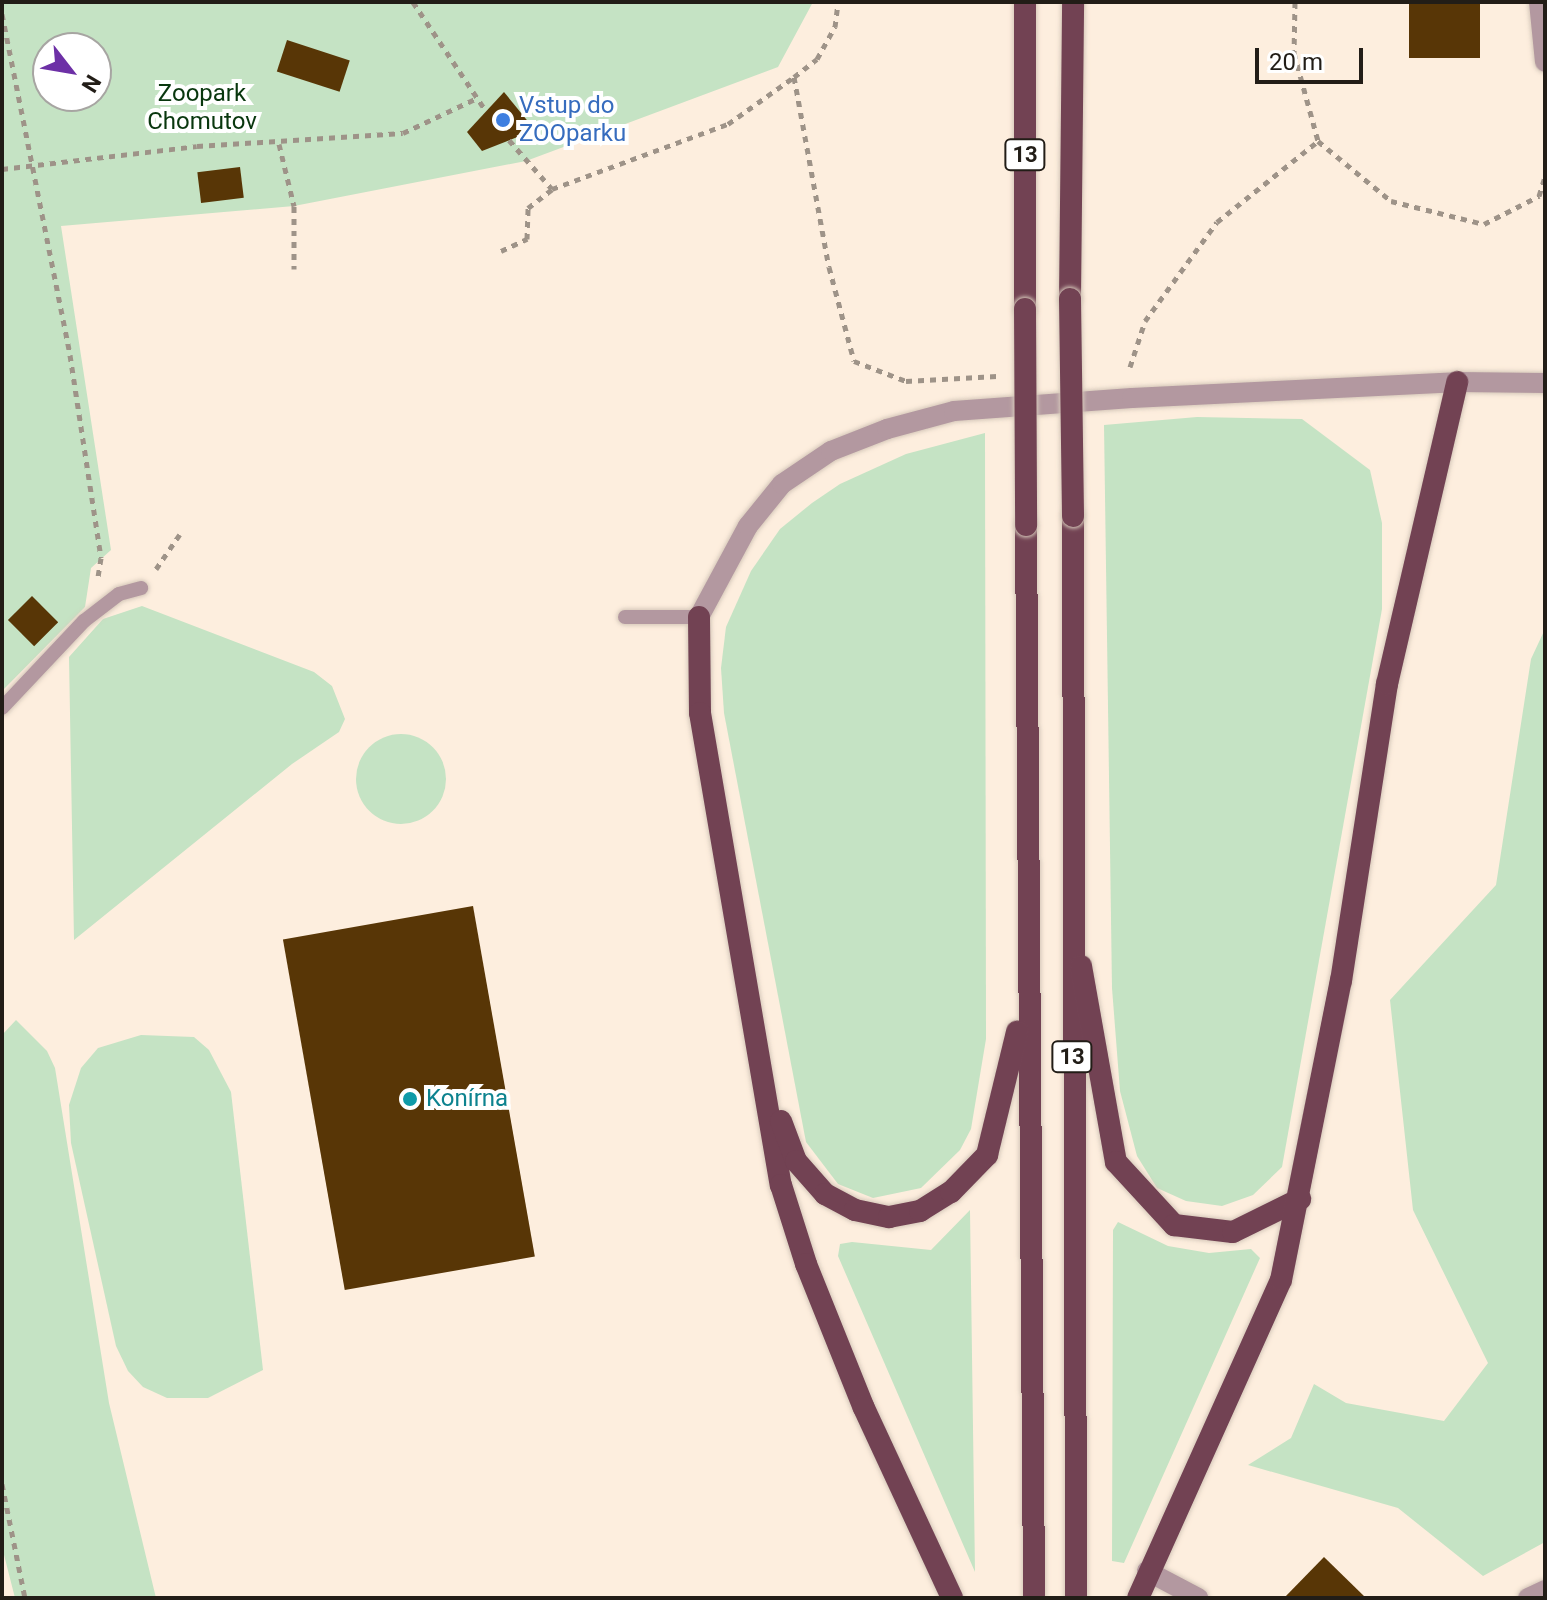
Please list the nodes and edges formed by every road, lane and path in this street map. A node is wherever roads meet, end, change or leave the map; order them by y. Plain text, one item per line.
1 (413, 2) edge
2 (838, 2) edge
3 (1025, 2) edge
4 (1073, 2) edge
5 (1295, 2) edge
6 (1539, 2) edge
7 (2, 14) edge
8 (1545, 62) edge
9 (477, 98) junction
10 (486, 111) dead end
11 (509, 140) dead end
12 (279, 144) junction
13 (33, 165) junction
14 (2, 169) edge
15 (1545, 176) edge
16 (552, 189) junction
17 (501, 251) dead end
18 (294, 269) dead end
19 (1457, 382) junction
20 (1545, 383) edge
21 (180, 534) dead end
22 (141, 588) joint
23 (625, 617) dead end
24 (699, 617) junction
25 (84, 621) junction
26 (2, 708) edge
27 (1071, 906) junction
28 (1026, 996) junction
29 (766, 1078) junction
30 (1300, 1199) junction
31 (2, 1484) edge
32 (1147, 1571) junction
33 (1545, 1590) edge
34 (25, 1598) edge
35 (952, 1598) edge
36 (1034, 1598) edge
37 (1076, 1598) edge
38 (1138, 1598) edge
39 (1198, 1598) edge
40 (1528, 1598) edge

1 - 9 path
2 - 16 path
3 - 28 highway, 13, bridge
4 - 27 highway, 13, bridge
5 - 15 path
6 - 8 street
7 - 13 path
9 - 10 path
9 - 12 path
11 - 16 path
12 - 13 path
12 - 18 path
13 - 14 path
13 - 25 path
16 - 17 path
19 - 20 street
19 - 24 street
19 - 30 highway
21 - 22 path
22 - 25 lane
23 - 24 lane
24 - 29 highway
25 - 26 lane
27 - 30 highway
27 - 37 highway, 13
28 - 29 highway
28 - 36 highway, 13
29 - 35 highway
30 - 32 highway
31 - 34 path
32 - 38 highway
32 - 39 street
33 - 40 street

